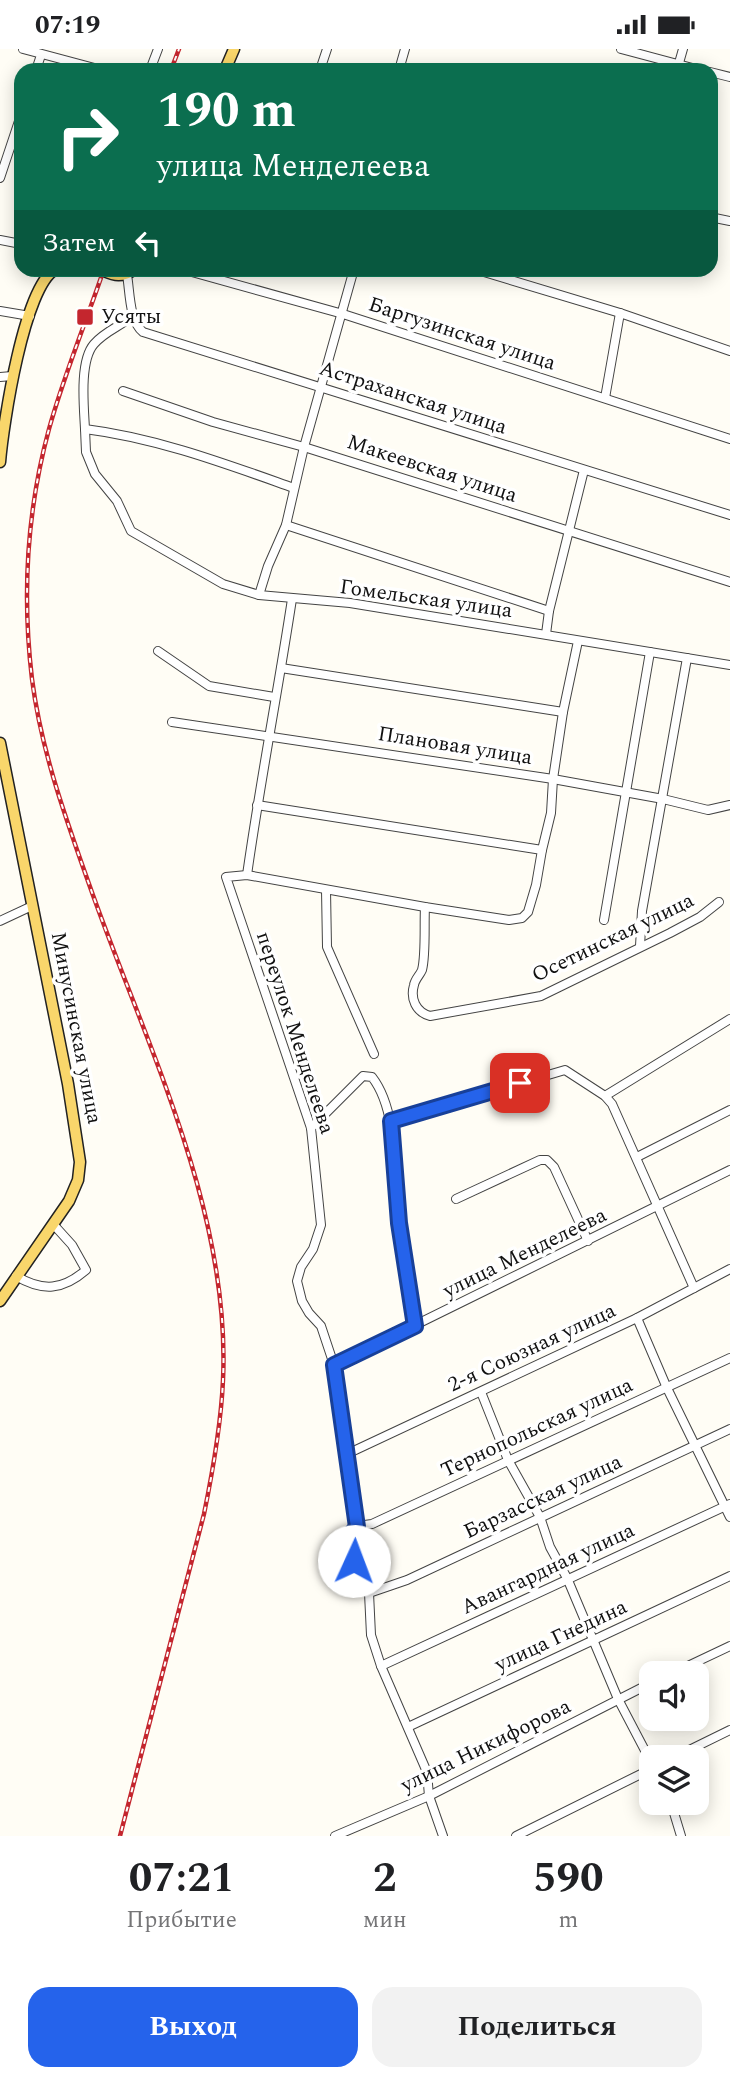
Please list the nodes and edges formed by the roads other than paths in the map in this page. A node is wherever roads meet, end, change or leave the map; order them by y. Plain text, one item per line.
1 (23, 49) edge
2 (621, 49) edge
3 (41, 55) junction
4 (38, 63) edge
5 (74, 63) edge
6 (663, 63) edge
7 (14, 136) edge
8 (0, 178) edge
9 (47, 277) edge
10 (131, 277) edge
11 (210, 277) edge
12 (352, 277) edge
13 (501, 277) edge
14 (0, 311) edge
15 (620, 313) junction
16 (343, 314) junction
17 (134, 315) junction
18 (30, 316) junction
19 (730, 351) edge
20 (6, 376) edge
21 (321, 387) junction
22 (123, 391) dead end
23 (606, 398) junction
24 (85, 429) junction
25 (730, 439) edge
26 (304, 447) junction
27 (0, 452) edge
28 (0, 463) edge
29 (584, 470) junction
30 (294, 488) junction
31 (730, 515) edge
32 (286, 525) junction
33 (570, 531) junction
34 (730, 582) edge
35 (259, 594) junction
36 (292, 599) junction
37 (549, 611) junction
38 (546, 634) junction
39 (578, 641) junction
40 (158, 651) dead end
41 (650, 652) junction
42 (687, 658) junction
43 (730, 665) edge
44 (281, 668) junction
45 (274, 698) junction
46 (564, 712) junction
47 (172, 722) dead end
48 (268, 735) junction
49 (0, 743) edge
50 (553, 779) junction
51 (626, 793) junction
52 (663, 799) junction
53 (257, 805) junction
54 (730, 805) edge
55 (541, 850) junction
56 (247, 875) junction
57 (326, 890) junction
58 (719, 902) dead end
59 (32, 906) junction
60 (425, 907) junction
61 (604, 920) dead end
62 (0, 921) edge
63 (640, 946) junction
64 (730, 1019) edge
65 (374, 1055) dead end
66 (606, 1096) junction
67 (730, 1110) edge
68 (391, 1121) junction
69 (311, 1128) junction
70 (637, 1157) junction
71 (730, 1170) edge
72 (456, 1199) dead end
73 (659, 1206) junction
74 (53, 1224) junction
75 (588, 1241) junction
76 (730, 1269) edge
77 (16, 1276) junction
78 (694, 1288) junction
79 (0, 1301) edge
80 (636, 1318) junction
81 (415, 1326) junction
82 (730, 1358) edge
83 (334, 1365) junction
84 (667, 1388) junction
85 (481, 1392) junction
86 (730, 1429) edge
87 (695, 1447) junction
88 (348, 1454) junction
89 (508, 1460) junction
90 (727, 1506) edge
91 (540, 1517) junction
92 (730, 1517) edge
93 (357, 1527) junction
94 (730, 1576) edge
95 (567, 1579) junction
96 (369, 1593) junction
97 (593, 1640) junction
98 (730, 1646) edge
99 (698, 1661) edge
100 (381, 1666) junction
101 (639, 1689) edge
102 (618, 1699) junction
103 (408, 1727) junction
104 (730, 1730) edge
105 (642, 1745) edge
106 (699, 1745) edge
107 (639, 1775) edge
108 (429, 1795) junction
109 (675, 1815) edge
110 (335, 1836) edge
111 (443, 1836) edge
112 (516, 1836) edge
113 (681, 1836) edge

1 - 3 street
2 - 6 street
3 - 4 street
3 - 5 street
7 - 8 street
9 - 18 main road
10 - 17 street
11 - 16 street, Баргузинская улица
12 - 16 street
13 - 15 street
14 - 18 street
15 - 19 street
15 - 23 street
16 - 21 street
16 - 23 street, Баргузинская улица
17 - 21 street, Астраханская улица
17 - 24 street
18 - 20 main road
20 - 27 main road
21 - 26 street
21 - 29 street, Астраханская улица
22 - 26 street, Макеевская улица
23 - 25 street, Баргузинская улица
24 - 30 street
24 - 35 street, Гомельская улица
26 - 30 street
26 - 33 street, Макеевская улица
27 - 28 main road
29 - 31 street, Астраханская улица
29 - 33 street
30 - 32 street
32 - 35 street
32 - 37 street
33 - 34 street, Макеевская улица
33 - 37 street
35 - 36 street, Гомельская улица
36 - 38 street, Гомельская улица
36 - 44 street
37 - 38 street
38 - 39 street, Гомельская улица
39 - 41 street, Гомельская улица
39 - 46 street
40 - 45 street
41 - 42 street, Гомельская улица
41 - 51 street
42 - 43 street, Гомельская улица
42 - 52 street
44 - 45 street
44 - 46 street
45 - 48 street
46 - 50 street
47 - 48 street, Плановая улица
48 - 50 street, Плановая улица
48 - 53 street
49 - 59 main road, Минусинская улица
50 - 51 street, Плановая улица
50 - 55 street
51 - 52 street, Плановая улица
51 - 61 street
52 - 54 street, Плановая улица
52 - 63 street
53 - 55 street
53 - 56 street
55 - 60 street
56 - 57 street
56 - 69 street, переулок Менделеева
57 - 60 street
57 - 65 street
58 - 63 street, Осетинская улица
59 - 62 street
59 - 74 main road, Минусинская улица
60 - 63 street, Осетинская улица
64 - 66 street
66 - 68 street
66 - 70 street
67 - 70 street
68 - 69 street
68 - 81 street
69 - 83 street, переулок Менделеева
70 - 73 street
71 - 73 street, улица Менделеева
72 - 75 street
73 - 75 street, улица Менделеева
73 - 78 street
74 - 77 main road, Минусинская улица
74 - 77 street
75 - 81 street, улица Менделеева
76 - 78 street, 2-я Союзная улица
77 - 79 main road, Минусинская улица
78 - 80 street, 2-я Союзная улица
80 - 84 street
80 - 85 street, 2-я Союзная улица
81 - 83 street, улица Менделеева
82 - 84 street, Тернопольская улица
83 - 88 street, переулок Менделеева
84 - 87 street
84 - 89 street, Тернопольская улица
85 - 88 street, 2-я Союзная улица
85 - 89 street
86 - 87 street, Барзасская улица
87 - 90 street
87 - 91 street, Барзасская улица
88 - 93 street, переулок Менделеева
89 - 91 street
89 - 93 street, Тернопольская улица
90 - 92 street
90 - 95 street, Авангардная улица
91 - 95 street
91 - 96 street, Барзасская улица
93 - 96 street, переулок Менделеева
94 - 97 street, улица Гнедина
95 - 97 street
95 - 100 street, Авангардная улица
96 - 100 street, переулок Менделеева
97 - 102 street
97 - 103 street, улица Гнедина
98 - 99 street
100 - 103 street, переулок Менделеева
101 - 102 street, улица Никифорова
102 - 105 street
102 - 108 street, улица Никифорова
103 - 108 street, переулок Менделеева
104 - 106 street
107 - 112 street
108 - 110 street, улица Никифорова
108 - 111 street, переулок Менделеева
109 - 113 street

